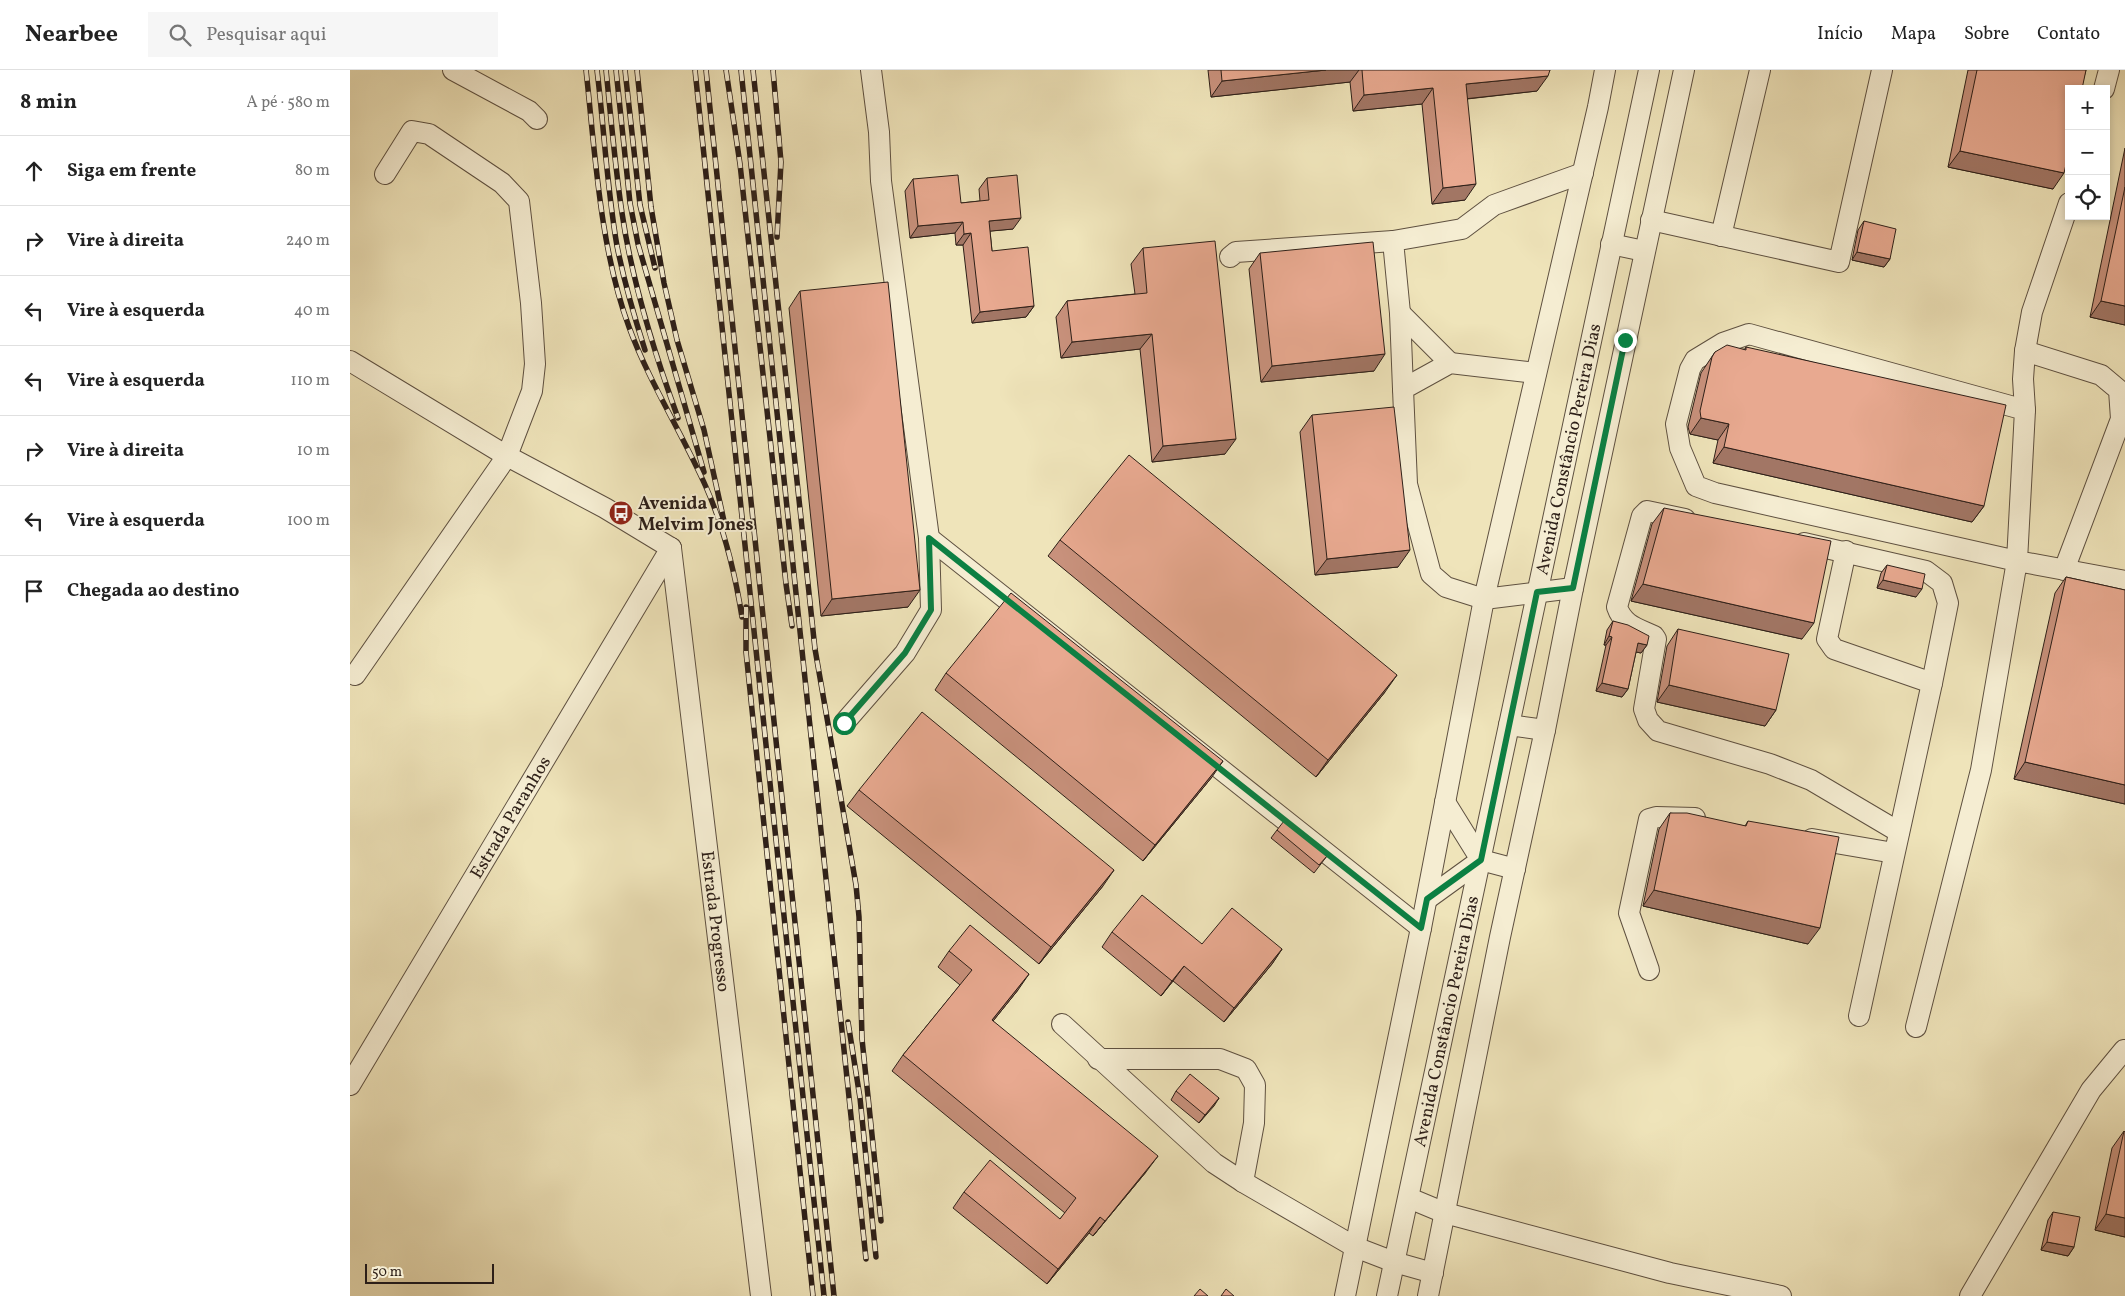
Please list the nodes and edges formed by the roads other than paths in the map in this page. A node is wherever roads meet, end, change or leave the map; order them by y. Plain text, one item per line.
1 (453, 70) edge
2 (871, 70) edge
3 (1605, 70) edge
4 (1649, 70) edge
5 (1684, 70) edge
6 (1760, 70) edge
7 (1882, 70) edge
8 (2109, 70) edge
9 (2105, 85) edge
10 (537, 119) dead end
11 (1583, 173) junction
12 (385, 174) dead end
13 (2065, 215) edge
14 (1650, 220) junction
15 (1721, 236) junction
16 (1392, 241) junction
17 (1611, 244) junction
18 (1644, 251) junction
19 (1230, 257) dead end
20 (1400, 313) junction
21 (2025, 351) junction
22 (350, 361) edge
23 (1450, 363) junction
24 (1536, 373) junction
25 (1403, 388) junction
26 (2025, 410) junction
27 (506, 456) junction
28 (1704, 523) edge
29 (929, 538) junction
30 (1789, 540) edge
31 (671, 548) junction
32 (1846, 551) junction
33 (2017, 562) junction
34 (2064, 570) junction
35 (2125, 580) edge
36 (1573, 588) junction
37 (1537, 592) junction
38 (1484, 599) junction
39 (355, 675) dead end
40 (1932, 683) junction
41 (844, 723) dead end
42 (1509, 725) junction
43 (1545, 730) junction
44 (1445, 802) junction
45 (1718, 822) edge
46 (1899, 832) junction
47 (1796, 836) edge
48 (1894, 853) junction
49 (1481, 860) junction
50 (1515, 869) junction
51 (1427, 899) junction
52 (1421, 928) junction
53 (1649, 970) dead end
54 (1859, 1016) dead end
55 (1062, 1024) dead end
56 (1916, 1027) dead end
57 (2124, 1050) dead end
58 (1098, 1058) junction
59 (350, 1085) edge
60 (1243, 1182) junction
61 (1408, 1198) junction
62 (1445, 1213) junction
63 (1355, 1247) junction
64 (1394, 1262) junction
65 (1433, 1273) junction
66 (761, 1296) edge
67 (1345, 1296) edge
68 (1387, 1296) edge
69 (1428, 1296) edge
70 (1780, 1296) edge
71 (1970, 1296) edge

1 - 10 street
2 - 29 street
3 - 11 street
4 - 17 street, Avenida Constâncio Pereira Dias
5 - 14 street, Avenida Constâncio Pereira Dias
6 - 15 street
7 - 15 street
8 - 9 street
11 - 16 street
11 - 24 street
12 - 27 street
13 - 21 street
14 - 15 street
14 - 18 street, Avenida Constâncio Pereira Dias
16 - 19 street
16 - 20 street
17 - 18 street
17 - 37 street, Avenida Constâncio Pereira Dias
18 - 36 street, Avenida Constâncio Pereira Dias
20 - 23 street
20 - 25 street
21 - 26 street
21 - 34 street
22 - 27 street
23 - 24 street
23 - 25 street
24 - 38 street
25 - 38 street
26 - 33 street
26 - 33 street
27 - 31 street
27 - 39 street
28 - 46 street
29 - 41 street
29 - 52 street
30 - 32 street
31 - 59 street, Estrada Paranhos
31 - 66 street, Estrada Progresso
32 - 40 street
32 - 40 street
33 - 34 street
33 - 56 street
34 - 35 street
36 - 37 street
36 - 43 street, Avenida Constâncio Pereira Dias
37 - 38 street
37 - 42 street, Avenida Constâncio Pereira Dias
38 - 44 street
40 - 46 street
42 - 43 street
42 - 49 street, Avenida Constâncio Pereira Dias
43 - 50 street, Avenida Constâncio Pereira Dias
44 - 49 street
44 - 51 street
45 - 53 street
46 - 48 street
47 - 48 street
48 - 54 street
49 - 50 street
49 - 51 street
49 - 61 street, Avenida Constâncio Pereira Dias
50 - 62 street, Avenida Constâncio Pereira Dias
51 - 52 street
52 - 63 street
55 - 58 street
57 - 71 street
58 - 60 street
58 - 60 street
60 - 63 street
61 - 62 street
61 - 64 street, Avenida Constâncio Pereira Dias
62 - 65 street, Avenida Constâncio Pereira Dias
62 - 70 street
63 - 64 street
63 - 67 street
64 - 65 street
64 - 68 street, Avenida Constâncio Pereira Dias
65 - 69 street, Avenida Constâncio Pereira Dias

